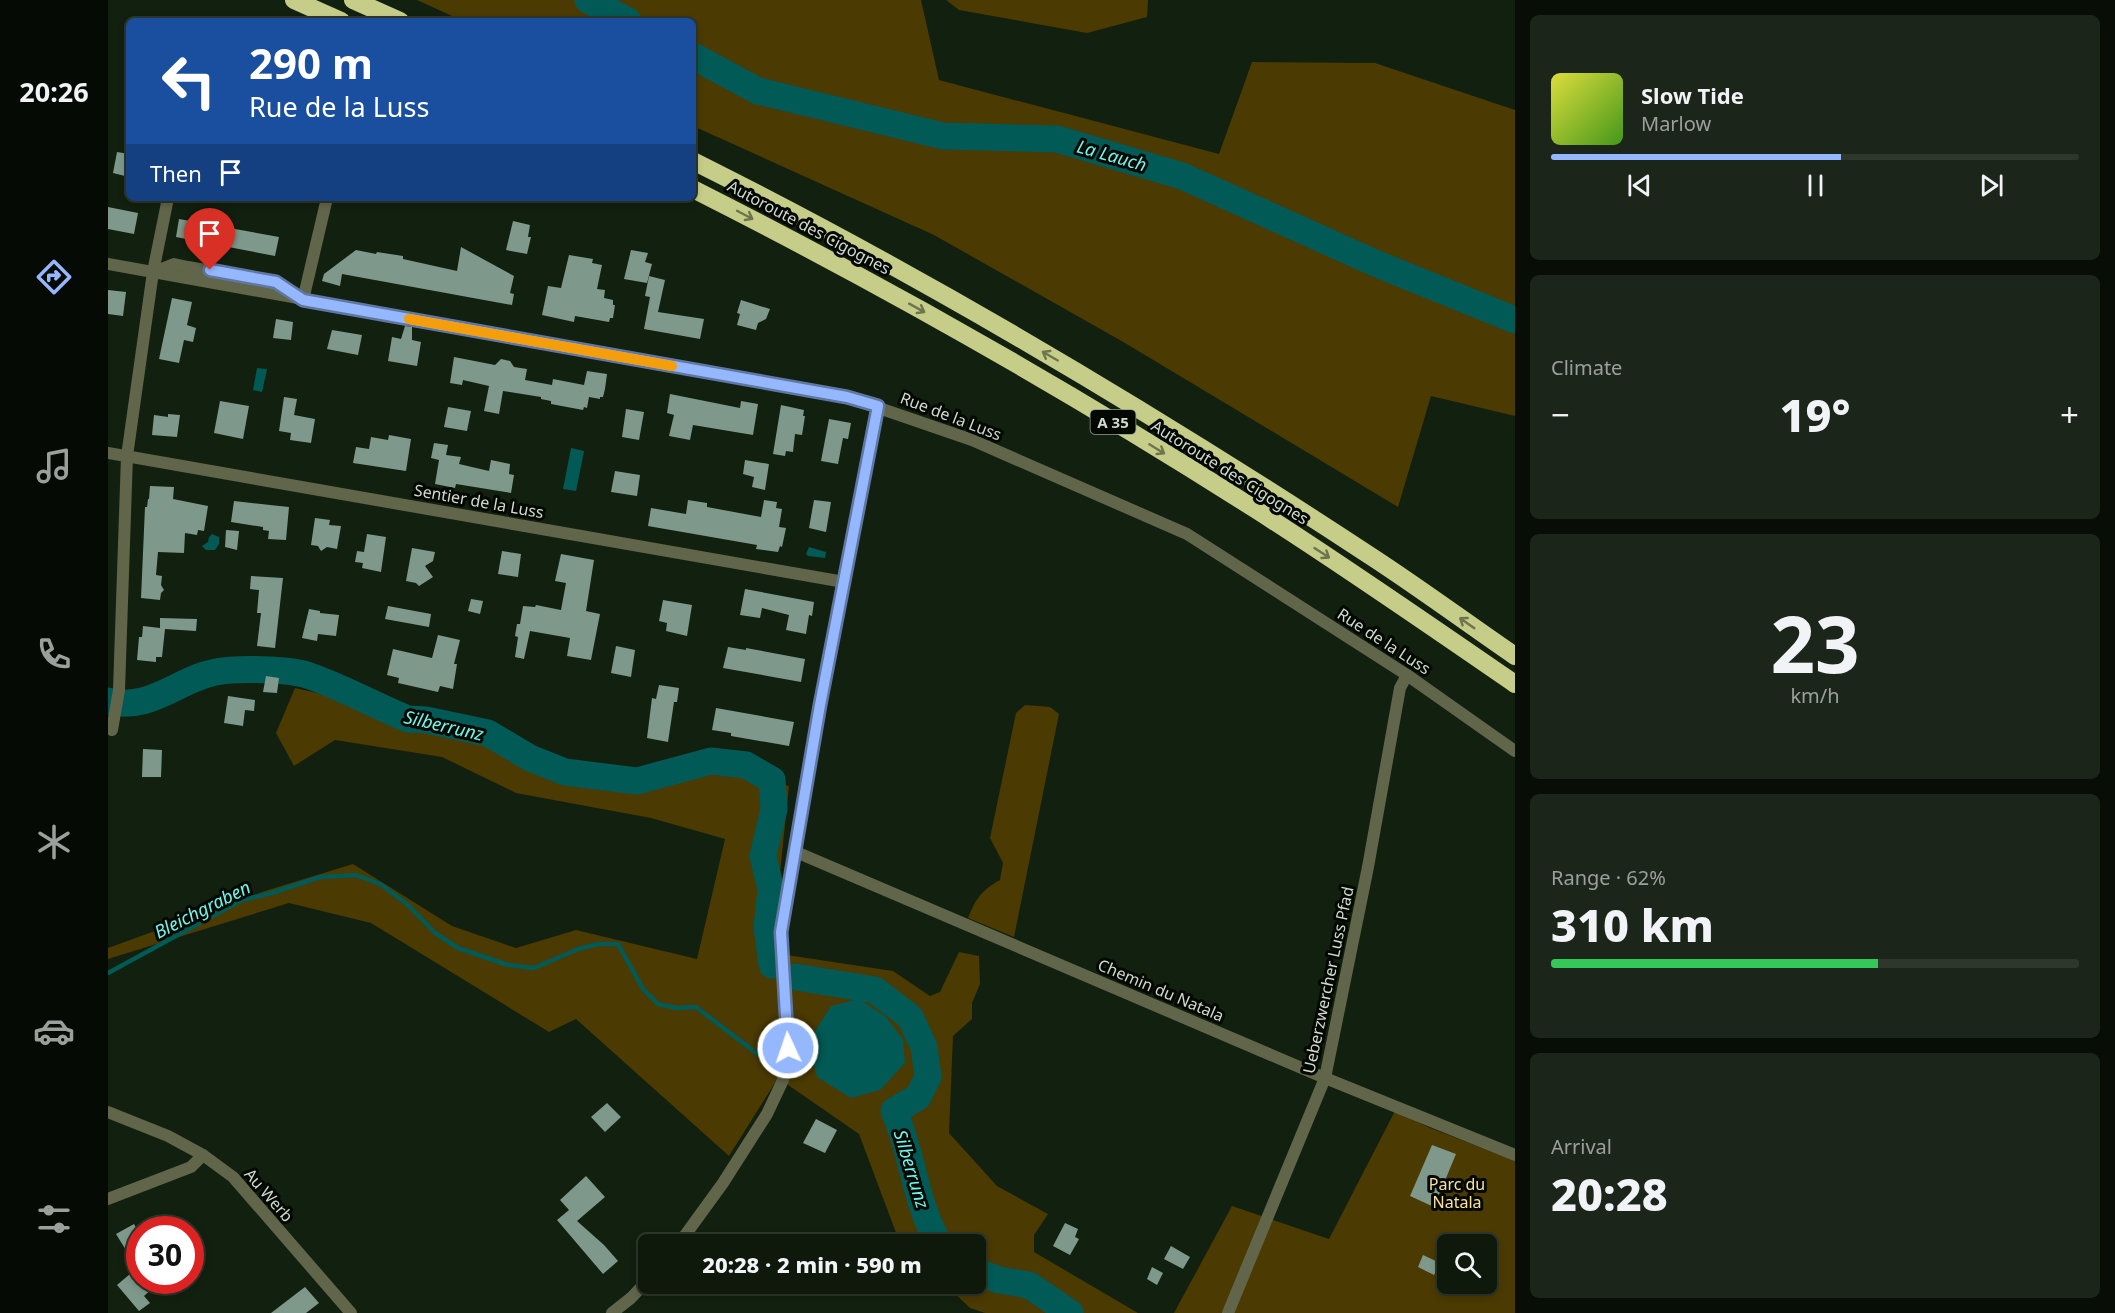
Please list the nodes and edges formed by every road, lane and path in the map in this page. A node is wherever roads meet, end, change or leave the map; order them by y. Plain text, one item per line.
1 (294, 0) edge
2 (353, 0) edge
3 (334, 18) edge
4 (393, 18) edge
5 (696, 163) edge
6 (696, 191) edge
7 (167, 201) edge
8 (326, 201) edge
9 (108, 264) edge
10 (153, 272) junction
11 (303, 300) junction
12 (878, 406) junction
13 (108, 453) edge
14 (127, 456) junction
15 (844, 582) junction
16 (1515, 656) edge
17 (1407, 675) junction
18 (1515, 684) edge
19 (113, 725) dead end
20 (1515, 751) edge
21 (795, 852) junction
22 (1325, 1078) junction
23 (108, 1112) edge
24 (203, 1155) junction
25 (1515, 1155) edge
26 (108, 1199) edge
27 (686, 1234) edge
28 (638, 1291) edge
29 (351, 1313) edge
30 (612, 1313) edge
31 (1228, 1313) edge

1 - 3 highway
2 - 4 highway
16 -> 5 highway, Autoroute des Cigognes / A 35
6 -> 18 highway, Autoroute des Cigognes / A 35
7 - 10 street
8 - 11 street
9 - 10 street, Rue de la Luss
10 - 11 street, Rue de la Luss
10 - 14 street
11 - 12 street, Rue de la Luss
12 - 15 street
12 - 17 street, Rue de la Luss
13 - 14 street, Sentier de la Luss
14 - 15 street, Sentier de la Luss
14 - 19 street
15 - 21 street
17 - 20 street, Rue de la Luss
17 - 22 street, Ueberzwercher Luss Pfad
21 - 22 street, Chemin du Natala
21 - 27 street
22 - 25 street, Chemin du Natala
22 - 31 street, Ueberzwercher Luss Pfad
23 - 24 street, Au Werb
24 - 26 street
24 - 29 street, Au Werb
28 - 30 street

